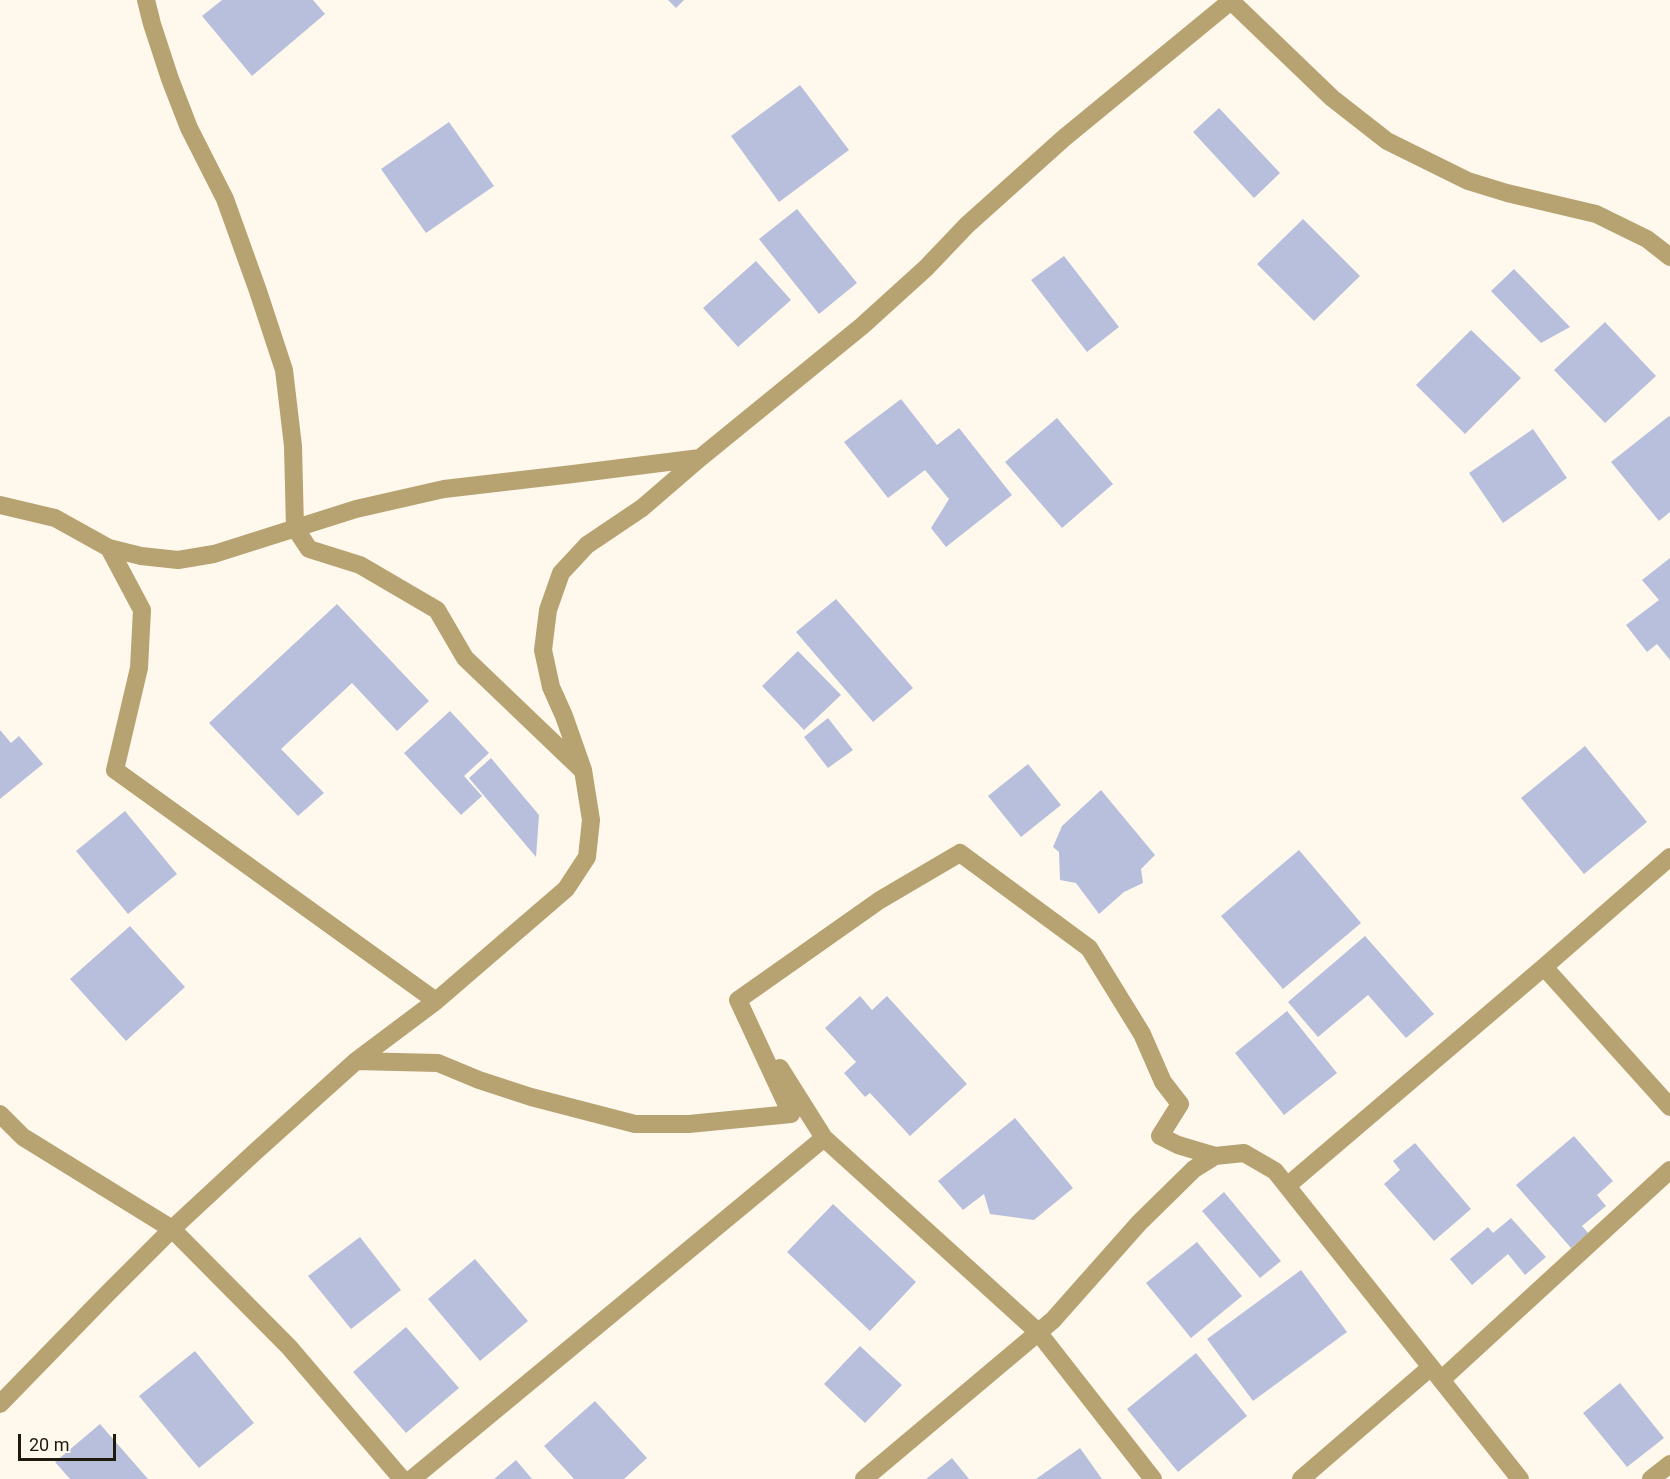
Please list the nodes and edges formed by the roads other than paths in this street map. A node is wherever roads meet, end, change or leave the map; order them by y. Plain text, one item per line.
1 (146, 0) edge
2 (1231, 0) edge
3 (1670, 257) edge
4 (700, 458) junction
5 (0, 505) edge
6 (295, 528) junction
7 (109, 548) junction
8 (583, 770) junction
9 (1670, 857) edge
10 (1544, 967) junction
11 (436, 1000) junction
12 (738, 1000) junction
13 (356, 1061) junction
14 (1670, 1107) edge
15 (0, 1114) edge
16 (824, 1138) junction
17 (1215, 1156) junction
18 (1670, 1170) edge
19 (1287, 1186) junction
20 (172, 1229) junction
21 (1038, 1332) junction
22 (1436, 1373) junction
23 (0, 1404) edge
24 (1670, 1464) edge
25 (402, 1479) edge
26 (412, 1479) edge
27 (864, 1479) edge
28 (1153, 1479) edge
29 (1301, 1479) edge
30 (1520, 1479) edge
31 (1651, 1479) edge

1 - 6 street
2 - 3 street
2 - 4 street
4 - 6 street
4 - 8 street
5 - 7 street
6 - 7 street
6 - 8 street
7 - 11 street
8 - 11 street
9 - 10 street
10 - 14 street
10 - 19 street
11 - 13 street
12 - 13 street
12 - 16 street
12 - 17 street
13 - 20 street
15 - 20 street
16 - 21 street
16 - 26 street
17 - 19 street
17 - 21 street
18 - 22 street
19 - 22 street
20 - 23 street
20 - 25 street
21 - 27 street
21 - 28 street
22 - 29 street
22 - 30 street
24 - 31 street

